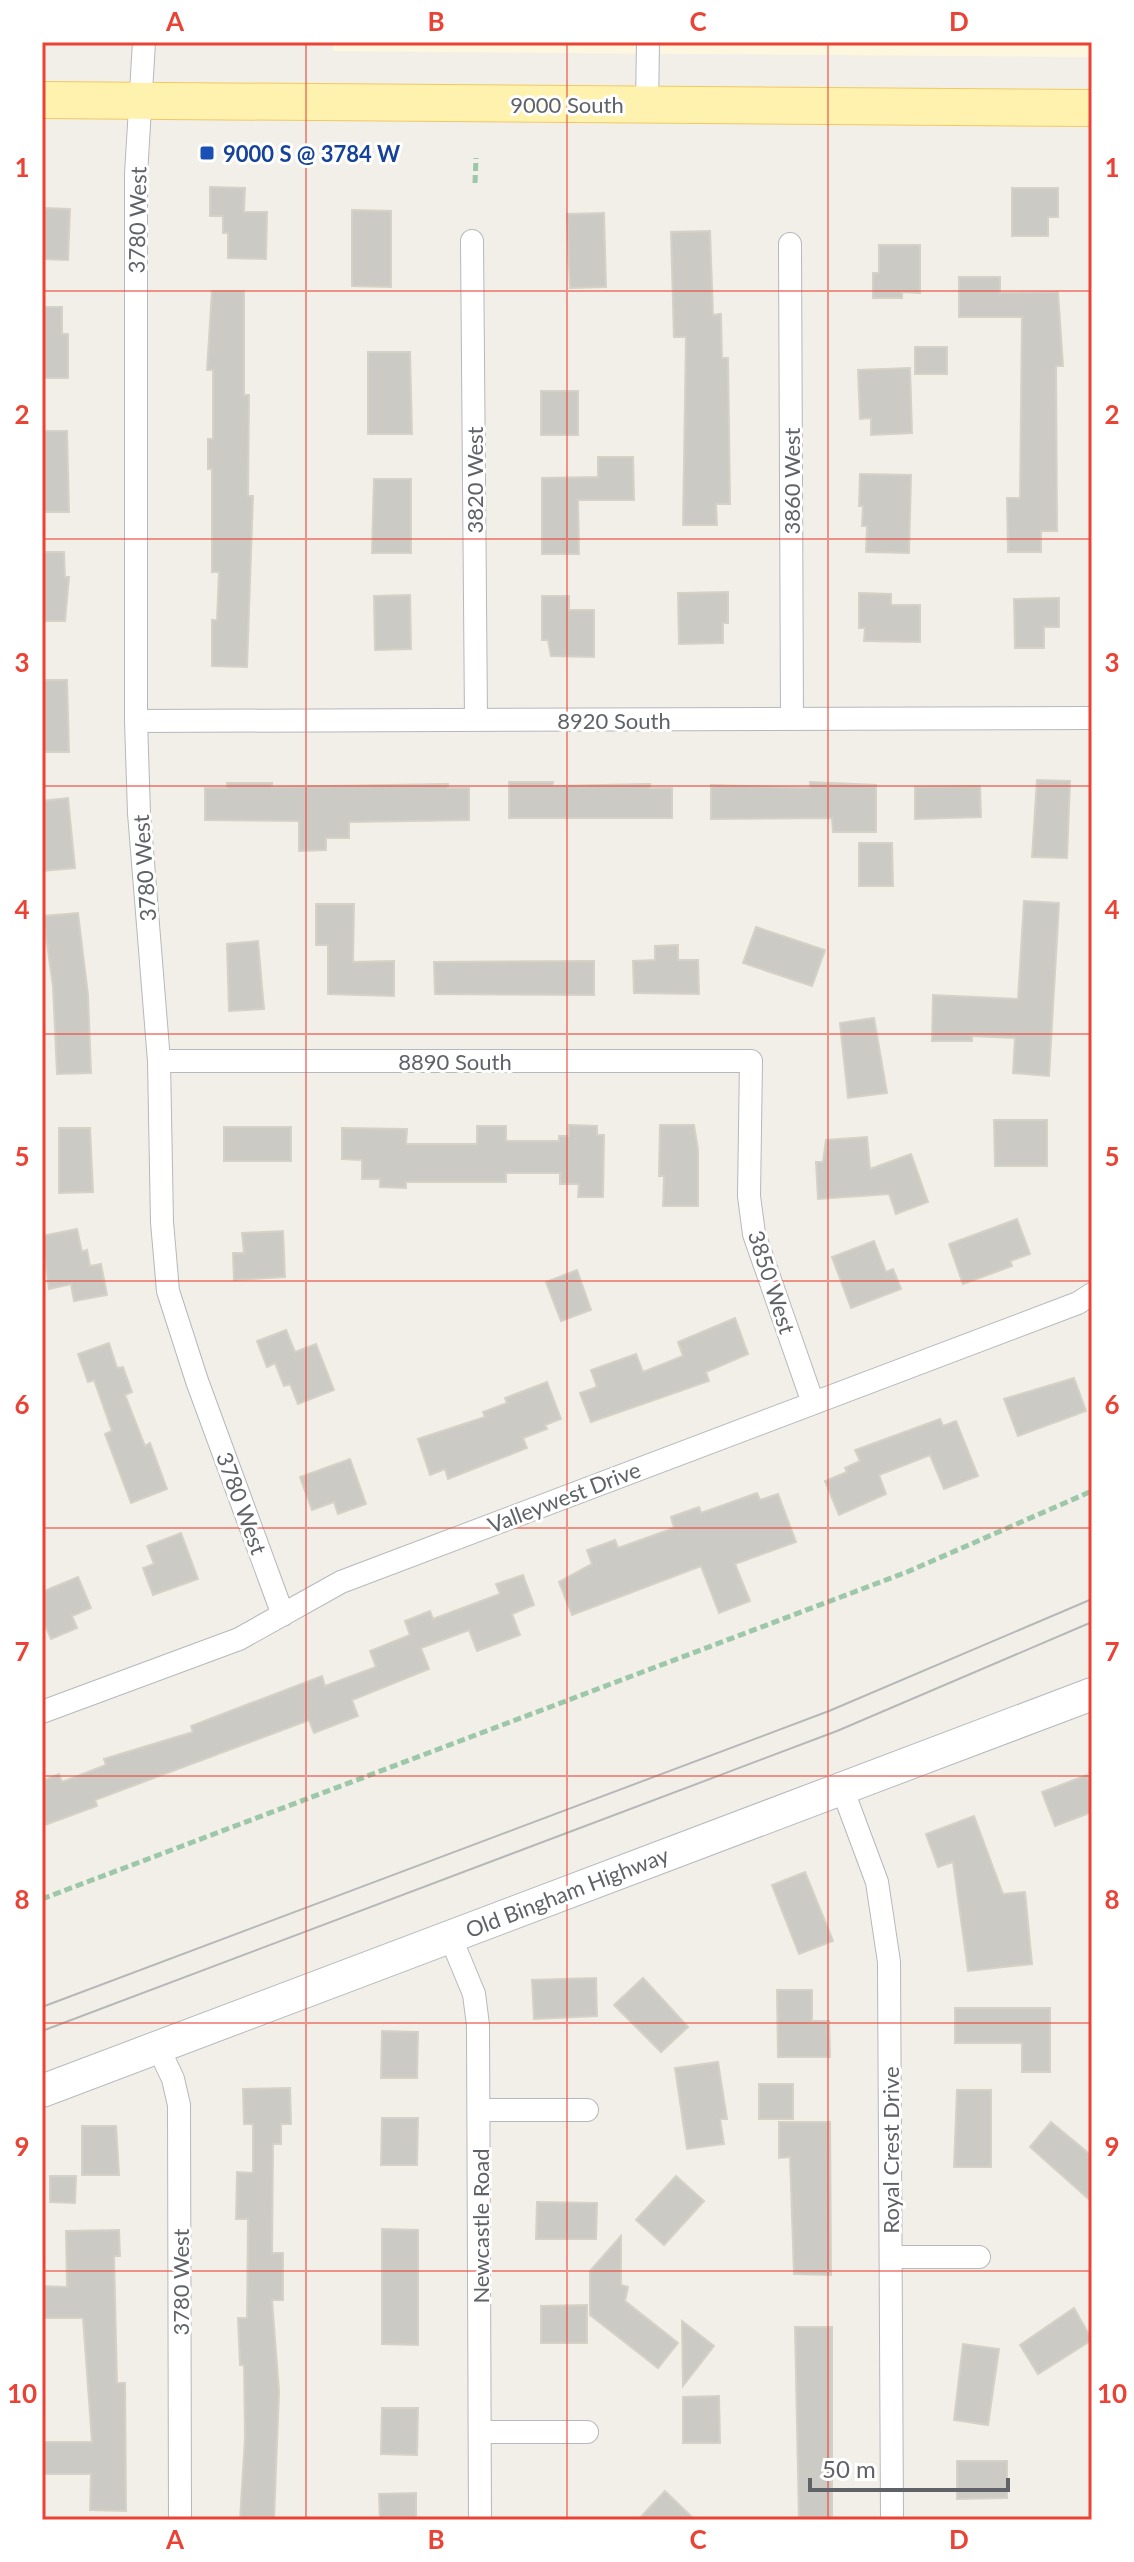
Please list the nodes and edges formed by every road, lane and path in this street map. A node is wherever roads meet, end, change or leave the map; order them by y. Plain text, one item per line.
1 (144, 42) edge
2 (648, 42) edge
3 (42, 100) edge
4 (141, 101) junction
5 (647, 105) junction
6 (1092, 108) edge
7 (476, 158) dead end
8 (475, 183) dead end
9 (472, 241) dead end
10 (790, 244) dead end
11 (1092, 718) edge
12 (792, 719) junction
13 (476, 720) junction
14 (136, 721) junction
15 (159, 1061) junction
16 (751, 1061) joint
17 (1092, 1294) edge
18 (813, 1403) junction
19 (1092, 1491) edge
20 (283, 1615) junction
21 (1092, 1694) edge
22 (42, 1712) edge
23 (842, 1788) junction
24 (42, 1899) edge
25 (450, 1936) junction
26 (158, 2047) junction
27 (42, 2091) edge
28 (480, 2110) junction
29 (587, 2110) dead end
30 (891, 2257) junction
31 (979, 2257) dead end
32 (480, 2432) junction
33 (587, 2432) dead end
34 (180, 2520) edge
35 (480, 2520) edge
36 (892, 2520) edge

1 - 4 street, 3780 West
2 - 5 street
3 - 4 main road, 9000 South
4 - 5 main road, 9000 South
4 - 14 street, 3780 West
5 - 6 main road, 9000 South
7 - 8 path
9 - 13 street, 3820 West
10 - 12 street, 3860 West
11 - 12 street, 8920 South
12 - 13 street, 8920 South
13 - 14 street, 8920 South
14 - 15 street, 3780 West
15 - 16 street, 8890 South
15 - 20 street, 3780 West
16 - 18 street, 3850 West
17 - 18 street, Valleywest Drive
18 - 20 street, Valleywest Drive
19 - 24 path
20 - 22 street, Valleywest Drive
21 - 23 street, Old Bingham Highway
23 - 25 street, Old Bingham Highway
23 - 30 street, Royal Crest Drive
25 - 26 street, Old Bingham Highway
25 - 28 street, Newcastle Road
26 - 27 street, Old Bingham Highway
26 - 34 street, 3780 West
28 - 29 street
28 - 32 street, Newcastle Road
30 - 31 street
30 - 36 street, Royal Crest Drive
32 - 33 street
32 - 35 street, Newcastle Road

